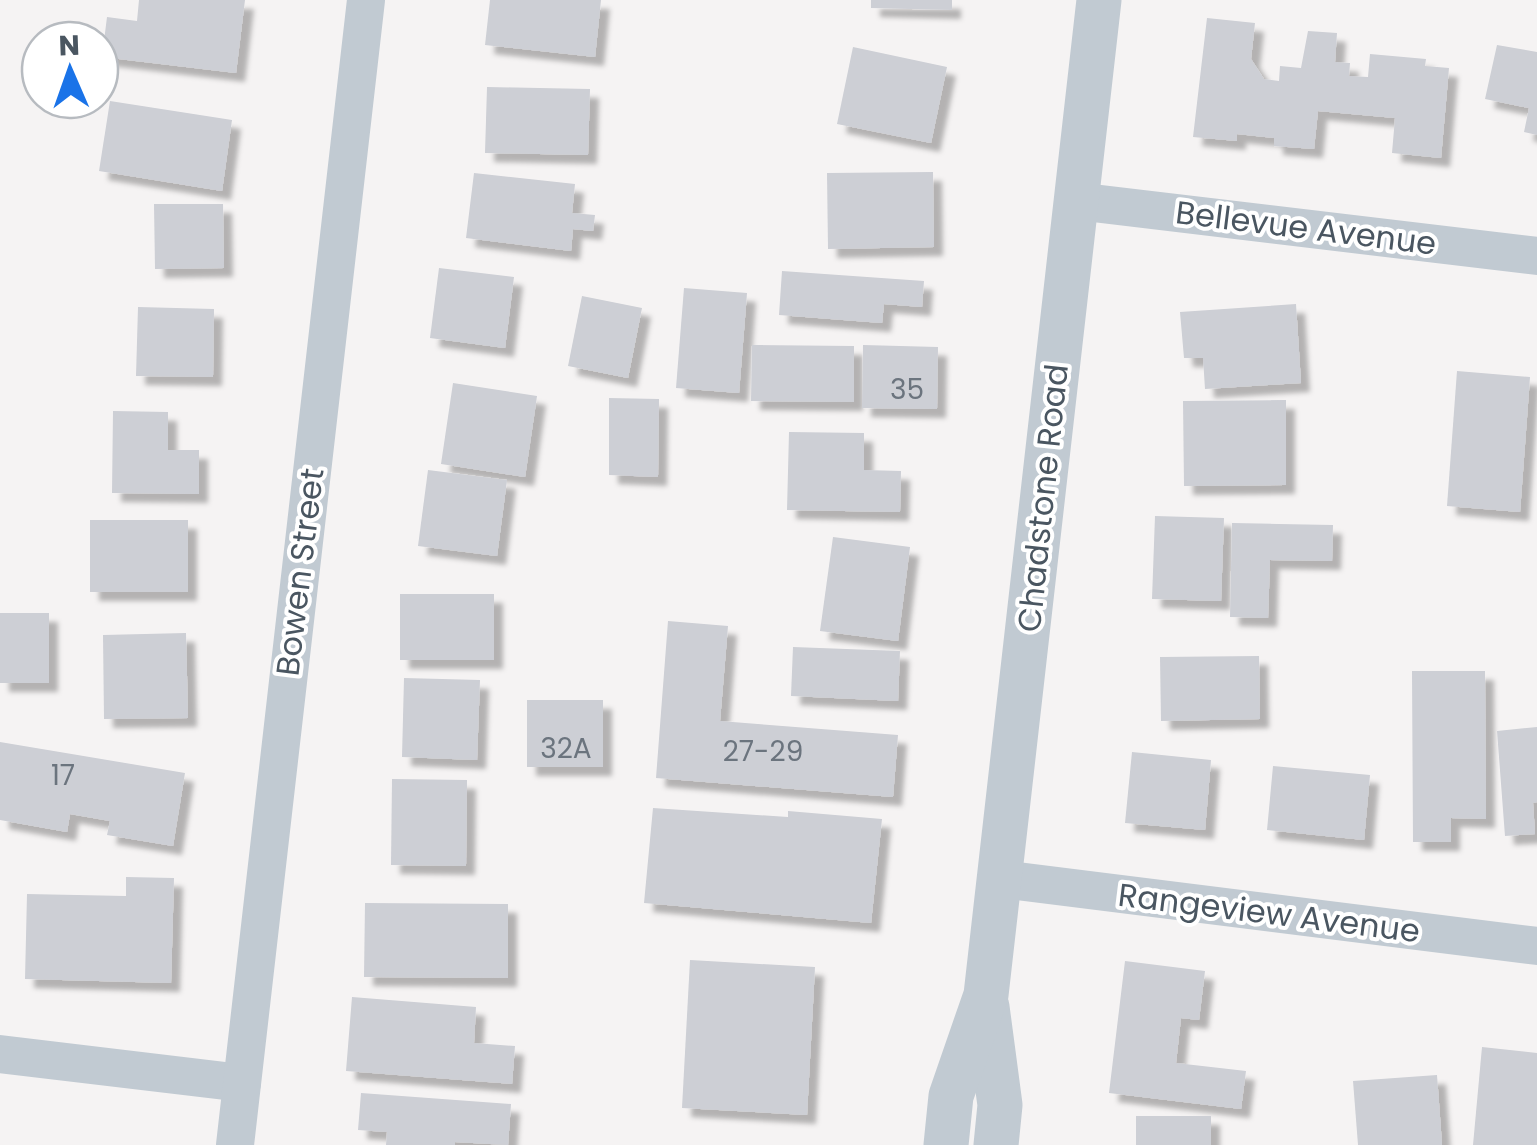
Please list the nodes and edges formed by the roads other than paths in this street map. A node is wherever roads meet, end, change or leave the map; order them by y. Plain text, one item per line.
1 (366, 0) edge
2 (1099, 0) edge
3 (1076, 201) junction
4 (1537, 256) edge
5 (1001, 879) junction
6 (1537, 946) edge
7 (986, 995) junction
8 (0, 1054) edge
9 (242, 1083) junction
10 (234, 1145) edge
11 (946, 1145) edge
12 (996, 1145) edge

1 - 9 street, Bowen Street
2 - 3 street, Chadstone Road
3 - 4 street, Bellevue Avenue
3 - 5 street, Chadstone Road
5 - 6 street, Rangeview Avenue
5 - 7 street, Chadstone Road
7 - 11 street, Chadstone Road
7 - 12 street, Chadstone Road
8 - 9 street
9 - 10 street, Bowen Street

